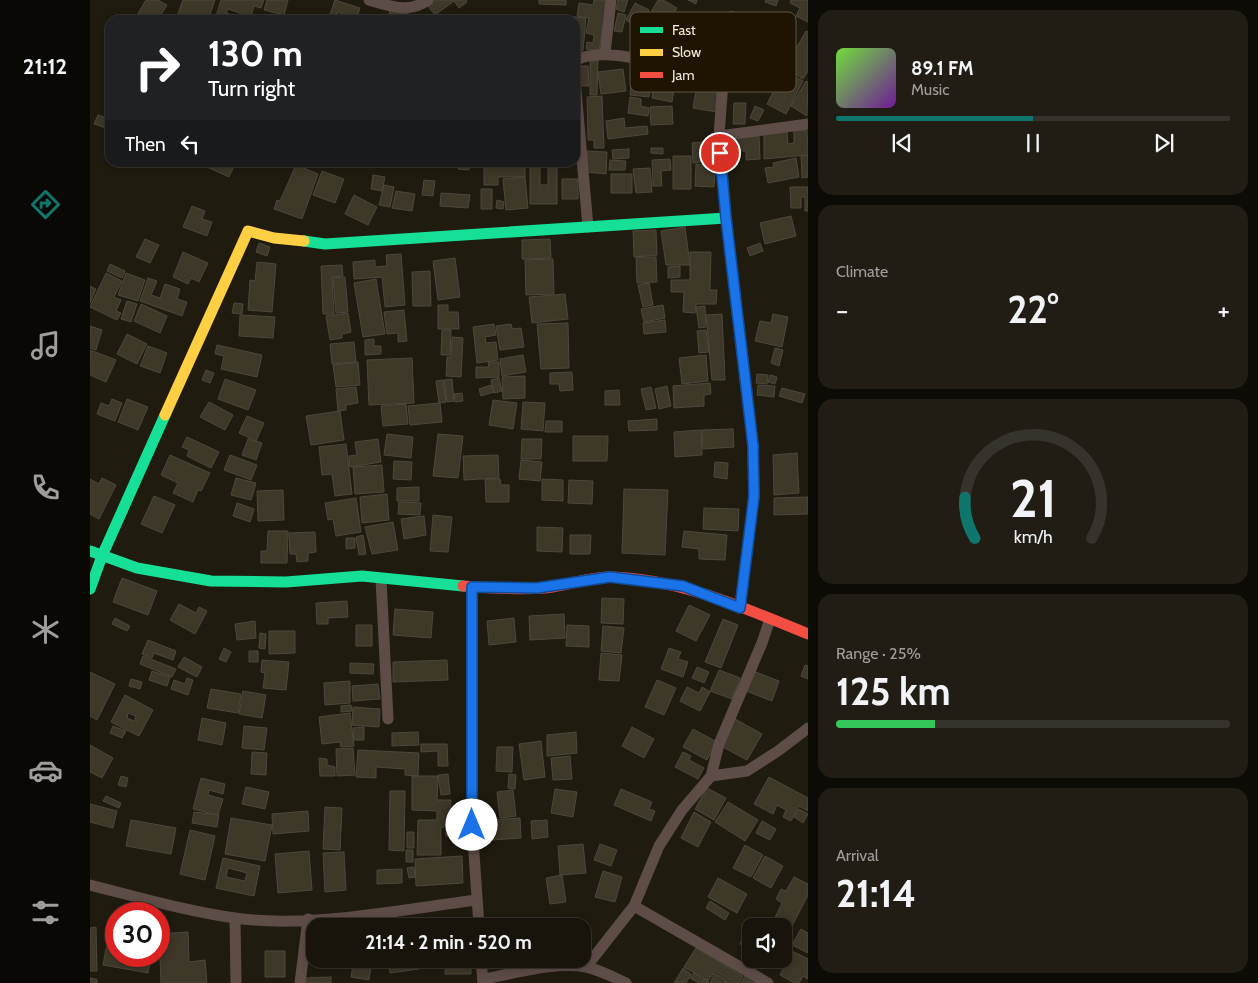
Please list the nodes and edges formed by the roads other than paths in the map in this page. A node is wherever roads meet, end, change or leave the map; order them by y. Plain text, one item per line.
1 (369, 0) edge
2 (428, 0) edge
3 (612, 0) edge
4 (605, 54) junction
5 (580, 57) edge
6 (630, 57) edge
7 (721, 92) edge
8 (808, 124) edge
9 (580, 136) edge
10 (719, 136) junction
11 (726, 218) junction
12 (588, 227) junction
13 (90, 550) edge
14 (102, 556) junction
15 (381, 579) junction
16 (472, 587) junction
17 (90, 589) edge
18 (740, 608) junction
19 (770, 619) junction
20 (808, 634) edge
21 (388, 719) dead end
22 (808, 728) edge
23 (711, 776) junction
24 (90, 885) edge
25 (477, 900) junction
26 (634, 906) junction
27 (235, 918) junction
28 (337, 918) edge
29 (478, 918) edge
30 (306, 919) edge
31 (306, 935) edge
32 (591, 961) edge
33 (482, 968) edge
34 (554, 968) edge
35 (588, 968) edge
36 (483, 981) edge
37 (236, 983) edge
38 (300, 983) edge
39 (626, 983) edge
40 (768, 983) edge

1 - 2 street
3 - 4 street
4 - 5 street
4 - 6 street
7 - 10 street
8 - 10 street
9 - 12 street
10 - 11 street
11 - 12 street
11 - 18 street
12 - 14 street
13 - 14 street
14 - 15 street
14 - 17 street
15 - 16 street
15 - 21 street
16 - 18 street
16 - 25 street
18 - 19 street
19 - 20 street
19 - 23 street
22 - 23 street
23 - 26 street
24 - 27 street
25 - 28 street
25 - 29 street
26 - 32 street
26 - 40 street
27 - 30 street
27 - 37 street
31 - 38 street
33 - 36 street
34 - 36 street
35 - 39 street

